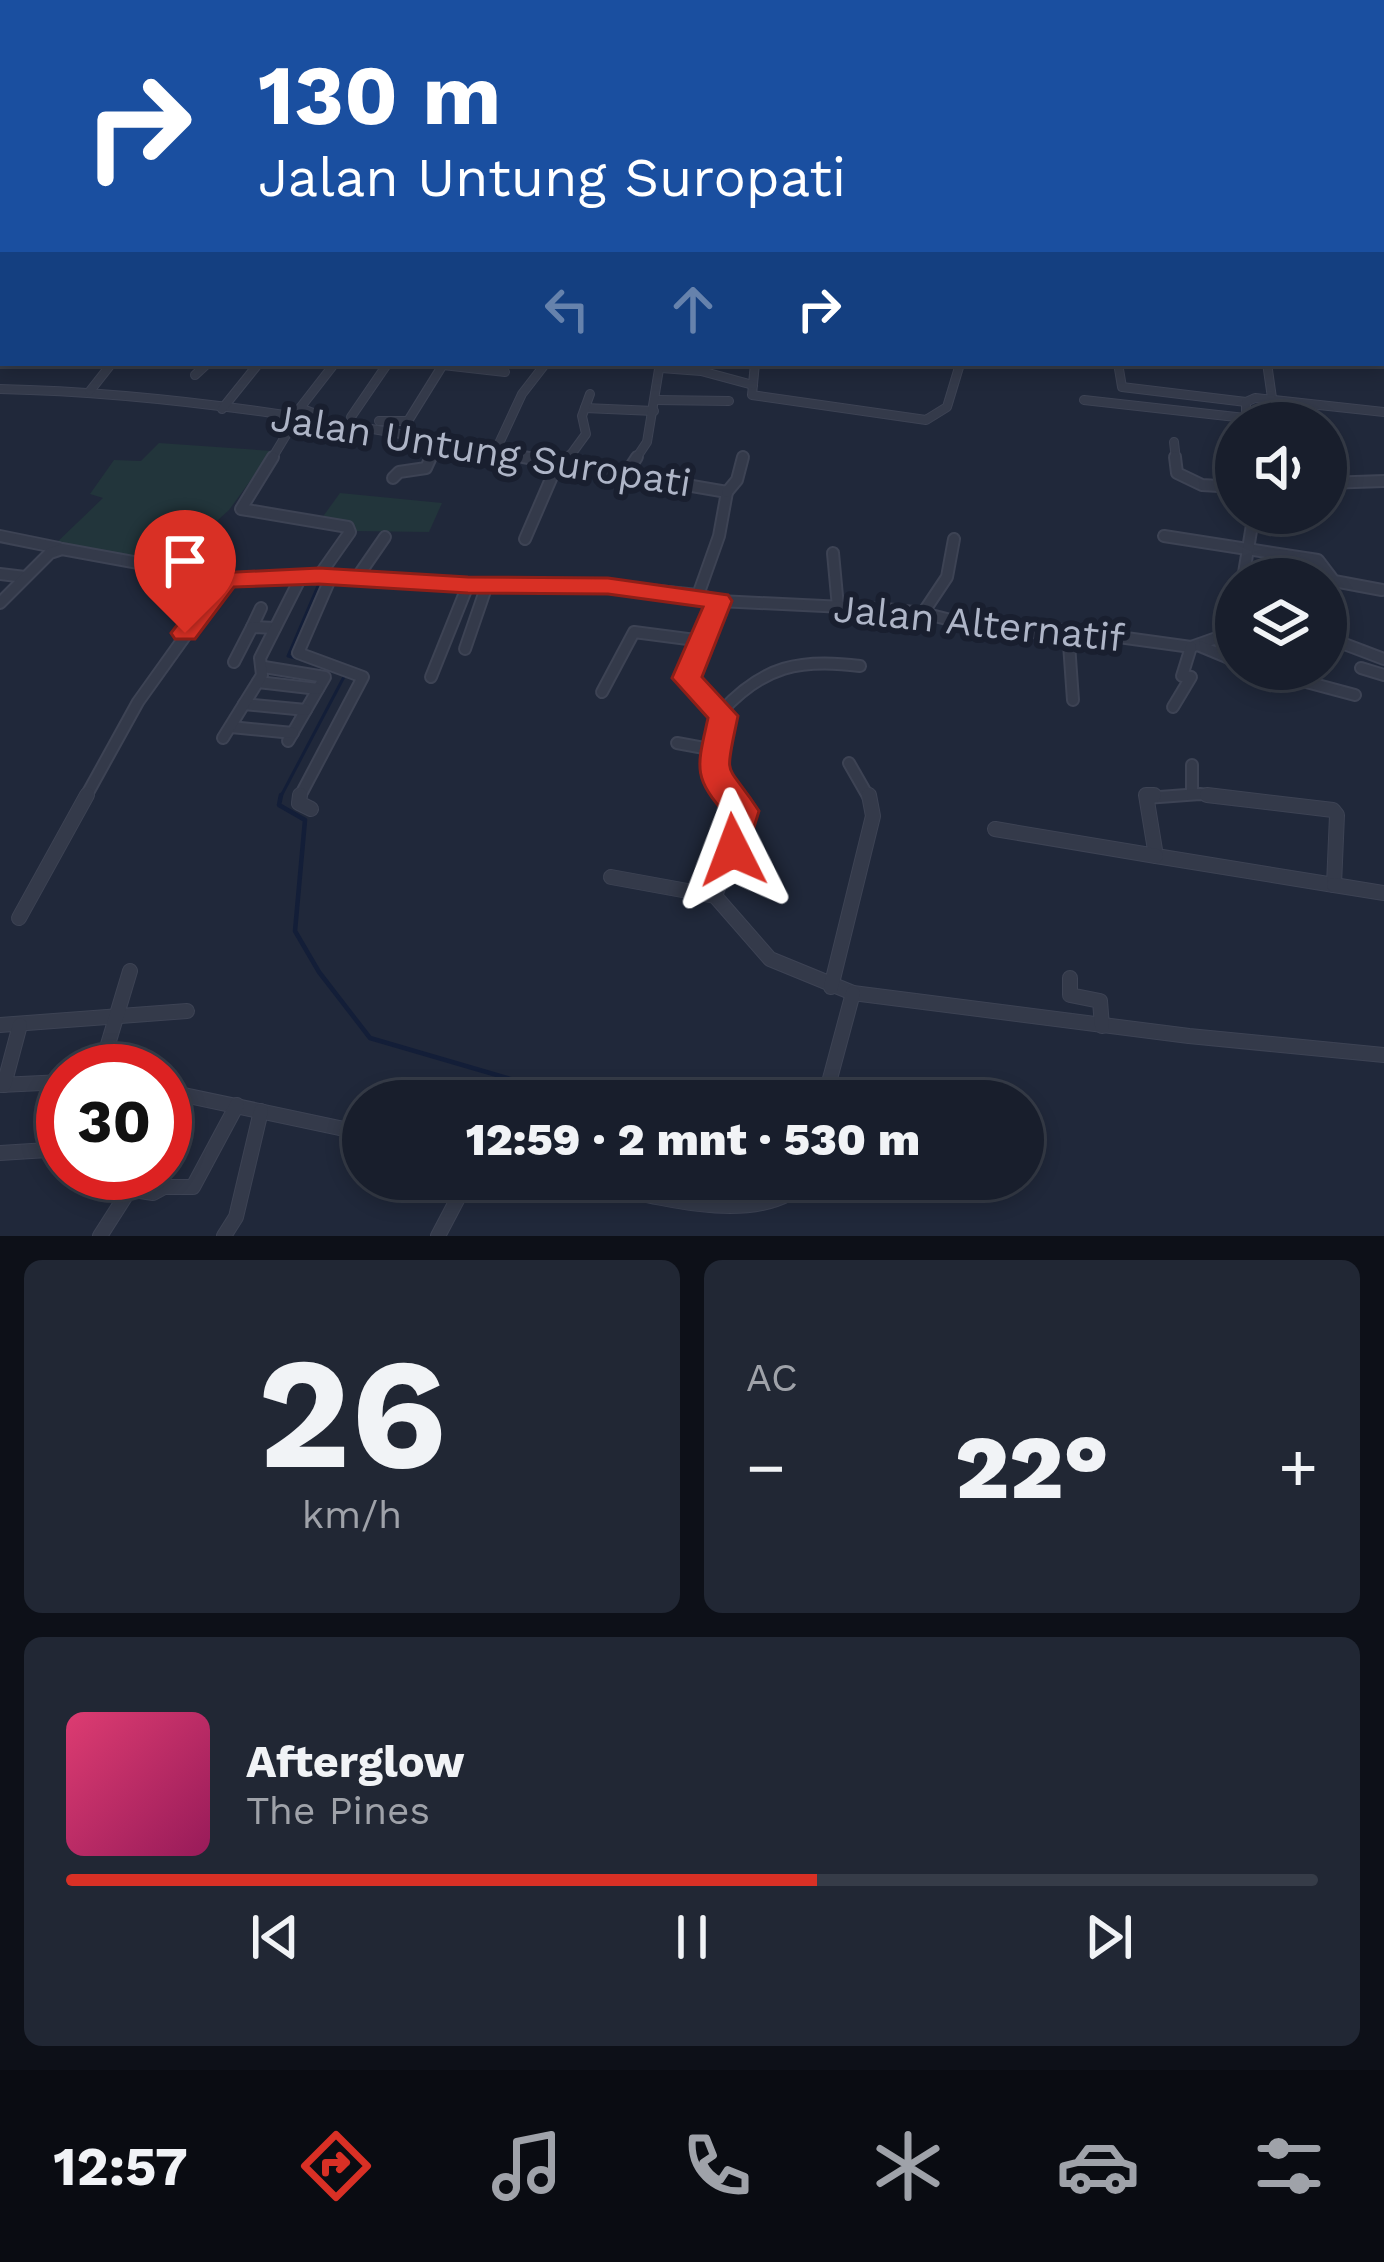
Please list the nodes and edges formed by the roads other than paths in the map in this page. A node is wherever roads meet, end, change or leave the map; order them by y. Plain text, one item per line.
1 (110, 366) edge
2 (205, 366) edge
3 (258, 366) edge
4 (333, 366) edge
5 (386, 366) edge
6 (442, 366) edge
7 (458, 366) edge
8 (544, 366) edge
9 (660, 366) edge
10 (755, 366) edge
11 (959, 366) edge
12 (1118, 366) edge
13 (1268, 366) edge
14 (505, 372) dead end
15 (196, 375) dead end
16 (753, 385) junction
17 (0, 389) edge
18 (90, 392) junction
19 (590, 394) dead end
20 (1273, 398) junction
21 (1084, 400) dead end
22 (729, 401) dead end
23 (1246, 402) joint
24 (655, 406) junction
25 (585, 408) junction
26 (222, 409) junction
27 (1384, 412) edge
28 (1215, 416) edge
29 (297, 417) junction
30 (351, 417) junction
31 (439, 438) junction
32 (1174, 442) dead end
33 (495, 452) junction
34 (743, 456) dead end
35 (561, 465) junction
36 (624, 477) junction
37 (393, 478) dead end
38 (1384, 482) edge
39 (1347, 483) edge
40 (1215, 486) edge
41 (727, 492) junction
42 (1252, 534) edge
43 (0, 536) edge
44 (1164, 536) dead end
45 (385, 537) dead end
46 (525, 539) dead end
47 (954, 539) dead end
48 (1251, 548) junction
49 (62, 549) junction
50 (833, 553) dead end
51 (1248, 558) edge
52 (0, 574) edge
53 (325, 576) junction
54 (25, 577) junction
55 (301, 577) junction
56 (226, 579) junction
57 (356, 579) junction
58 (468, 585) junction
59 (488, 585) junction
60 (1382, 590) edge
61 (698, 595) junction
62 (719, 601) junction
63 (0, 603) edge
64 (838, 607) junction
65 (262, 608) dead end
66 (923, 614) junction
67 (252, 627) junction
68 (275, 628) junction
69 (1068, 630) junction
70 (1215, 639) edge
71 (703, 641) junction
72 (1347, 645) edge
73 (1196, 647) junction
74 (465, 649) dead end
75 (1215, 654) edge
76 (1384, 659) edge
77 (234, 662) dead end
78 (860, 666) dead end
79 (264, 668) junction
80 (1361, 668) dead end
81 (1384, 674) edge
82 (431, 677) dead end
83 (324, 678) junction
84 (258, 682) junction
85 (1336, 690) edge
86 (602, 692) dead end
87 (1355, 695) dead end
88 (1073, 700) dead end
89 (244, 704) junction
90 (1173, 706) dead end
91 (306, 710) junction
92 (722, 712) junction
93 (677, 743) dead end
94 (715, 750) junction
95 (849, 763) dead end
96 (1192, 765) dead end
97 (1192, 794) junction
98 (311, 808) dead end
99 (995, 829) dead end
100 (1156, 856) junction
101 (611, 877) dead end
102 (1334, 885) junction
103 (1384, 893) edge
104 (715, 896) junction
105 (19, 918) dead end
106 (130, 971) dead end
107 (1070, 978) dead end
108 (831, 987) junction
109 (853, 993) junction
110 (187, 1011) dead end
111 (115, 1018) junction
112 (0, 1024) edge
113 (20, 1025) junction
114 (1102, 1026) junction
115 (108, 1044) edge
116 (1384, 1055) edge
117 (830, 1080) edge
118 (36, 1083) edge
119 (2, 1085) edge
120 (192, 1096) edge
121 (237, 1105) junction
122 (261, 1111) junction
123 (342, 1128) edge
124 (36, 1150) edge
125 (0, 1153) edge
126 (192, 1187) edge
127 (123, 1200) edge
128 (457, 1200) edge
129 (681, 1200) edge
130 (785, 1200) edge
131 (100, 1236) edge
132 (224, 1236) edge
133 (438, 1236) edge

1 - 18 street
2 - 15 street
3 - 26 street
4 - 30 street
5 - 30 street
6 - 30 street
7 - 14 street
8 - 33 street
9 - 16 street
9 - 24 street
10 - 16 street
11 - 16 street
12 - 23 street
13 - 20 street
17 - 18 street, Jalan Untung Suropati
18 - 26 street, Jalan Untung Suropati
19 - 25 street
20 - 23 street
20 - 27 street
21 - 28 street
22 - 24 street
24 - 25 street
24 - 36 street
25 - 35 street
26 - 29 street, Jalan Untung Suropati
29 - 31 street, Jalan Untung Suropati
29 - 53 street
31 - 33 street, Jalan Untung Suropati
31 - 37 street
32 - 40 street
33 - 35 street, Jalan Untung Suropati
34 - 41 street
35 - 36 street, Jalan Untung Suropati
35 - 46 street
36 - 41 street, Jalan Untung Suropati
38 - 39 street
41 - 61 street, Jalan Untung Suropati
42 - 48 street
43 - 49 street
44 - 48 street
45 - 57 street
47 - 66 street
48 - 51 street
48 - 60 street
49 - 54 street
49 - 56 street
50 - 64 street
52 - 54 street
53 - 55 street
53 - 57 street
53 - 98 street
54 - 63 street
55 - 56 street
55 - 68 street
56 - 105 street
57 - 58 street
58 - 59 street
58 - 82 street
59 - 61 street
59 - 74 street
61 - 62 street
62 - 64 street, Jalan Alternatif
62 - 71 street
64 - 66 street, Jalan Alternatif
65 - 67 street
66 - 69 street, Jalan Alternatif
67 - 68 street
67 - 77 street
68 - 79 street
69 - 73 street, Jalan Alternatif
69 - 88 street
70 - 73 street
71 - 86 street
71 - 92 street
72 - 76 street
73 - 75 street, Jalan Alternatif
73 - 90 street
78 - 92 street
79 - 83 street
79 - 84 street
80 - 81 street
83 - 84 street
83 - 91 street
84 - 89 street
85 - 87 street
89 - 91 street
89 - 91 street
92 - 94 street
93 - 94 street
94 - 104 street
95 - 108 street
96 - 97 street
97 - 100 street
97 - 102 street
99 - 100 street
100 - 102 street
101 - 104 street
102 - 103 street
104 - 108 street
106 - 111 street
107 - 114 street
108 - 109 street
109 - 114 street
109 - 117 street
110 - 111 street
111 - 113 street
111 - 115 street
112 - 113 street
113 - 119 street
114 - 116 street
118 - 119 street
120 - 121 street
121 - 122 street
121 - 126 street
122 - 123 street
122 - 132 street
124 - 125 street
127 - 131 street
128 - 133 street
129 - 130 street

